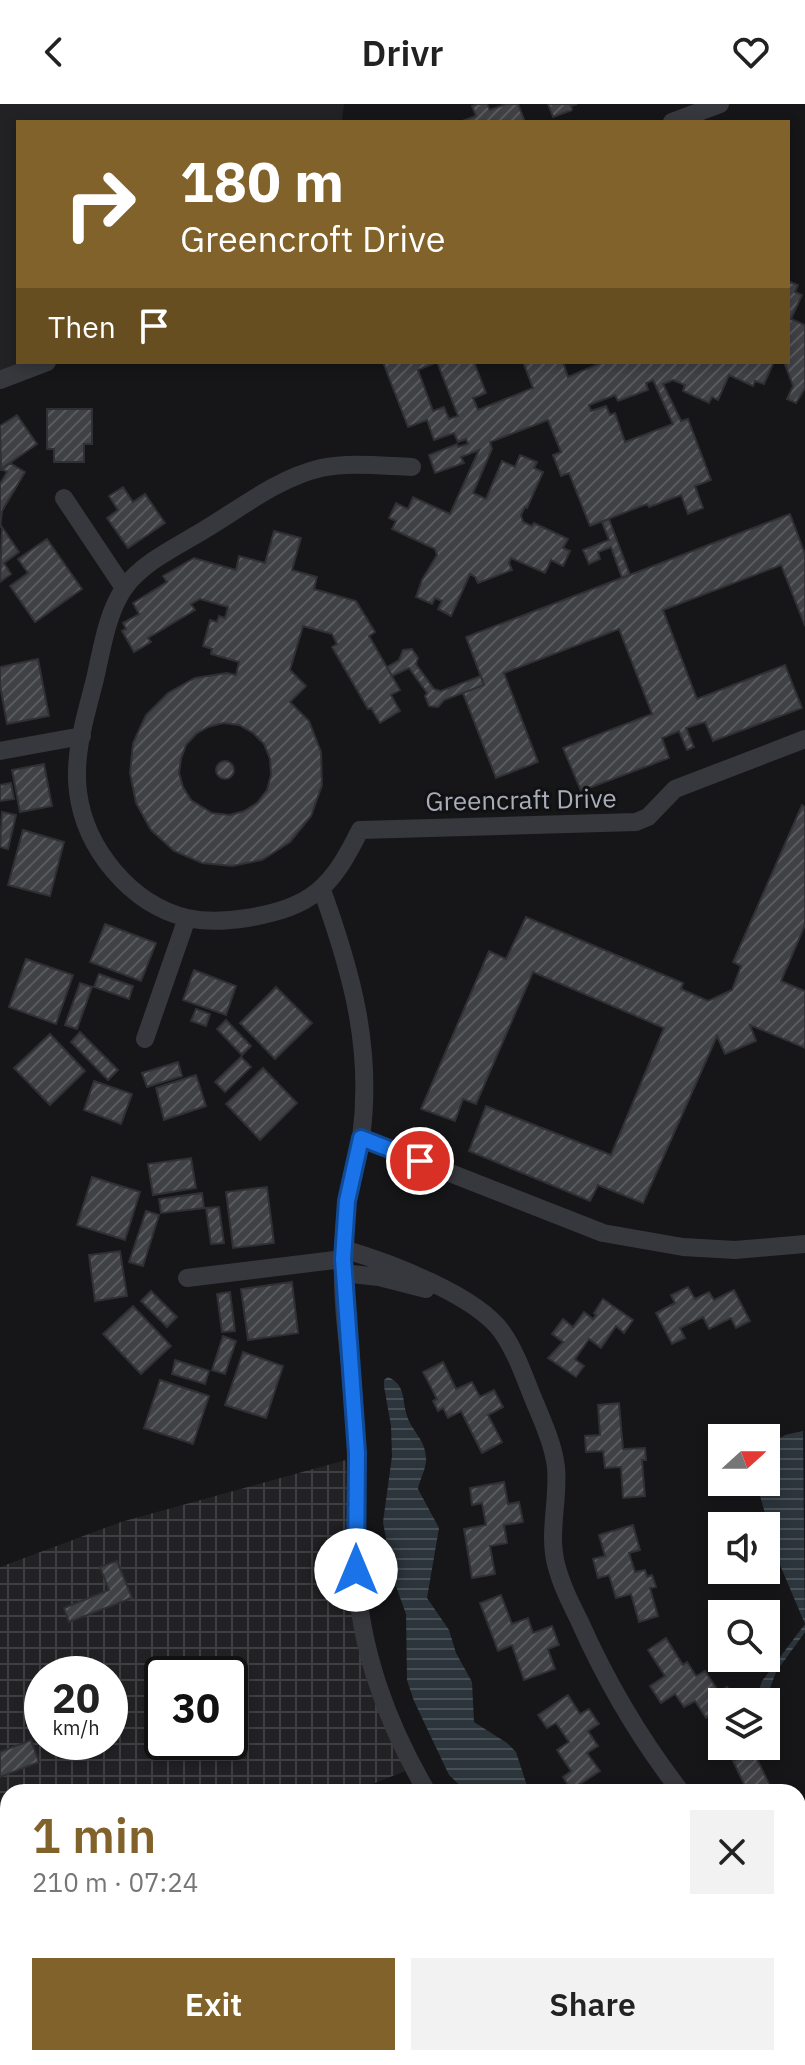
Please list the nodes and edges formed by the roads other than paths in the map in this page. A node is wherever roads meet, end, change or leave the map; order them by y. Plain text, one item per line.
1 (720, 104) edge
2 (677, 120) edge
3 (42, 364) edge
4 (0, 380) edge
5 (412, 467) dead end
6 (64, 498) dead end
7 (124, 588) junction
8 (82, 736) junction
9 (805, 739) edge
10 (0, 751) edge
11 (322, 890) junction
12 (187, 918) junction
13 (145, 1039) dead end
14 (361, 1138) junction
15 (805, 1244) edge
16 (343, 1260) junction
17 (187, 1278) dead end
18 (423, 1784) edge
19 (675, 1784) edge

1 - 2 street
3 - 4 street
5 - 7 street
6 - 7 street
7 - 8 street
8 - 10 street
8 - 12 street
9 - 11 street, Greencraft Drive
11 - 12 street
11 - 14 street
12 - 13 street
14 - 15 street
14 - 16 street
16 - 17 street
16 - 18 street
16 - 19 street

